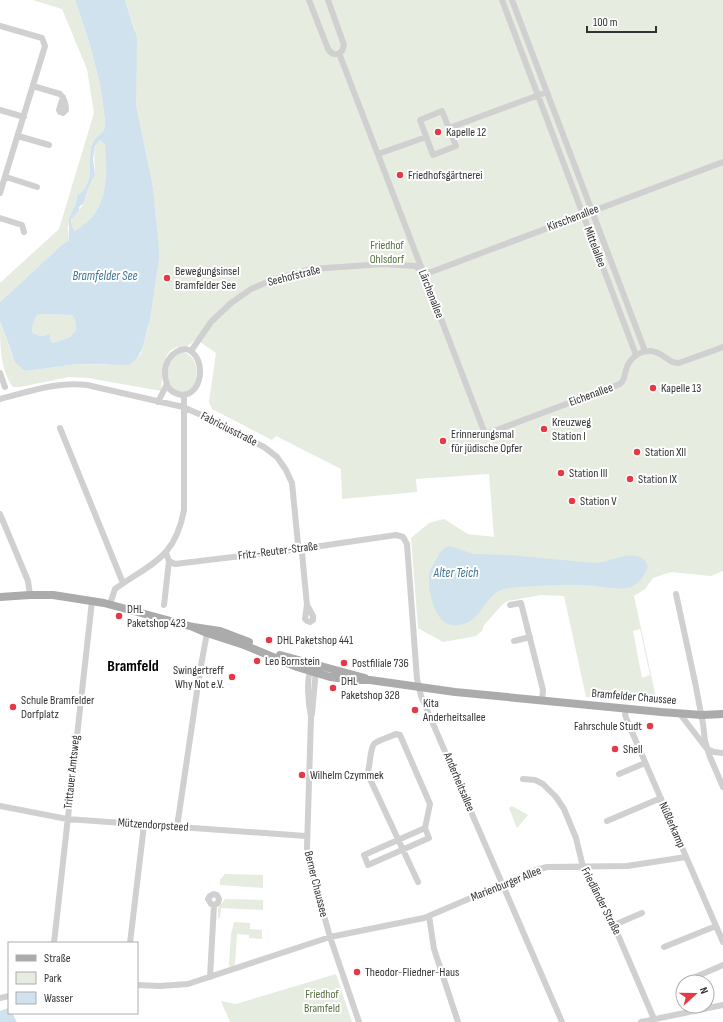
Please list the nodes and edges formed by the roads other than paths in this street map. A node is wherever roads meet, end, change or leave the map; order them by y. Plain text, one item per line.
1 (309, 0) edge
2 (328, 0) edge
3 (502, 0) edge
4 (512, 0) edge
5 (0, 26) edge
6 (339, 54) junction
7 (33, 86) junction
8 (547, 92) junction
9 (537, 95) junction
10 (63, 97) dead end
11 (0, 110) edge
12 (24, 118) junction
13 (449, 128) junction
14 (18, 136) junction
15 (426, 137) junction
16 (49, 146) dead end
17 (378, 154) junction
18 (723, 162) edge
19 (3, 179) edge
20 (37, 187) dead end
21 (0, 193) edge
22 (592, 211) junction
23 (583, 214) junction
24 (0, 218) edge
25 (29, 221) dead end
26 (22, 224) junction
27 (24, 232) dead end
28 (423, 272) junction
29 (723, 347) edge
30 (191, 351) junction
31 (645, 351) junction
32 (636, 354) junction
33 (0, 373) edge
34 (167, 384) junction
35 (5, 387) dead end
36 (184, 395) junction
37 (0, 399) edge
38 (158, 402) junction
39 (183, 408) junction
40 (60, 428) dead end
41 (486, 434) joint
42 (0, 514) edge
43 (396, 535) joint
44 (300, 549) junction
45 (166, 553) junction
46 (168, 561) junction
47 (123, 583) junction
48 (676, 594) dead end
49 (30, 595) junction
50 (0, 597) edge
51 (92, 601) junction
52 (110, 604) junction
53 (510, 604) dead end
54 (164, 605) dead end
55 (307, 605) dead end
56 (193, 627) junction
57 (207, 634) junction
58 (530, 638) junction
59 (514, 641) dead end
60 (313, 670) junction
61 (419, 687) junction
62 (542, 700) junction
63 (626, 709) junction
64 (680, 714) junction
65 (723, 714) edge
66 (702, 715) junction
67 (708, 749) junction
68 (723, 753) edge
69 (645, 763) junction
70 (309, 774) junction
71 (619, 774) dead end
72 (367, 776) junction
73 (523, 779) dead end
74 (723, 788) edge
75 (661, 798) junction
76 (0, 806) edge
77 (67, 819) junction
78 (607, 821) dead end
79 (144, 824) junction
80 (177, 827) junction
81 (425, 828) junction
82 (306, 836) junction
83 (398, 840) junction
84 (402, 850) junction
85 (686, 857) junction
86 (583, 866) junction
87 (418, 882) dead end
88 (503, 884) junction
89 (214, 905) dead end
90 (642, 913) dead end
91 (429, 916) junction
92 (614, 925) junction
93 (716, 926) junction
94 (330, 937) junction
95 (54, 942) edge
96 (130, 942) edge
97 (723, 942) edge
98 (664, 947) dead end
99 (723, 965) edge
100 (702, 974) edge
101 (210, 977) junction
102 (138, 985) edge
103 (723, 1004) edge
104 (654, 1019) junction
105 (359, 1022) edge
106 (458, 1022) edge
107 (562, 1022) edge
108 (641, 1022) edge

1 - 6 street, Lärchenallee
2 - 6 street, Lärchenallee
3 - 9 street, Mittelallee
4 - 8 street, Mittelallee
5 - 7 street
6 - 17 street, Lärchenallee
7 - 10 street
7 - 12 street
8 - 9 street
8 - 22 street, Mittelallee
9 - 13 street
9 - 23 street, Mittelallee
11 - 12 street
12 - 14 street
13 - 15 street
13 - 15 street
14 - 16 street
14 - 19 street
15 - 17 street
17 - 28 street, Lärchenallee
18 - 22 street, Kirschenallee
19 - 20 street
19 - 21 street
22 - 23 street, Kirschenallee
22 - 31 street, Mittelallee
23 - 28 street, Kirschenallee
23 - 32 street, Mittelallee
24 - 26 street
25 - 26 street
26 - 27 street
28 - 30 street, Seehofstraße
28 - 41 street, Lärchenallee
29 - 31 street
30 - 34 street
30 - 36 street
31 - 32 street
32 - 41 street, Eichenallee
33 - 35 street
34 - 36 street
34 - 38 street
36 - 39 street
37 - 38 street, Fabriciusstraße
38 - 39 street, Fabriciusstraße
39 - 44 street, Fabriciusstraße
39 - 45 street
40 - 47 street
42 - 49 street
43 - 44 street, Fritz-Reuter-Straße
43 - 61 street, Anderheitsallee
44 - 46 street, Fritz-Reuter-Straße
44 - 55 street, Fabriciusstraße
45 - 46 street
45 - 47 street
46 - 54 street
47 - 52 street
48 - 66 street
49 - 50 main road, Bramfelder Chaussee
49 - 51 main road, Bramfelder Chaussee
51 - 52 main road, Bramfelder Chaussee
51 - 77 street, Trittauer Amtsweg
52 - 56 main road, Bramfelder Chaussee
53 - 58 street
56 - 57 main road, Bramfelder Chaussee
56 - 60 main road, Bramfelder Chaussee
57 - 60 main road, Bramfelder Chaussee
57 - 80 street
58 - 59 street
58 - 62 street
60 - 61 main road, Bramfelder Chaussee
60 - 70 street, Berner Chaussee
61 - 62 main road, Bramfelder Chaussee
61 - 88 street, Anderheitsallee
62 - 63 main road, Bramfelder Chaussee
63 - 64 main road, Bramfelder Chaussee
63 - 69 street, Nüßlerkamp
64 - 66 main road, Bramfelder Chaussee
64 - 67 street
65 - 66 main road, Bramfelder Chaussee
66 - 67 street
67 - 68 street
67 - 74 street
69 - 71 street
69 - 75 street, Nüßlerkamp
70 - 72 street
70 - 82 street, Berner Chaussee
72 - 81 street
72 - 83 street
73 - 86 street, Friedländer Straße
75 - 78 street
75 - 85 street, Nüßlerkamp
76 - 77 street, Mützendorpsteed
77 - 79 street, Mützendorpsteed
77 - 95 street, Trittauer Amtsweg
79 - 80 street, Mützendorpsteed
79 - 96 street
80 - 82 street, Mützendorpsteed
81 - 83 street
81 - 84 street
82 - 94 street, Berner Chaussee
83 - 84 street
83 - 84 street
84 - 87 street
85 - 86 street, Marienburger Allee
85 - 93 street, Nüßlerkamp
86 - 88 street, Marienburger Allee
86 - 92 street, Friedländer Straße
88 - 91 street, Marienburger Allee
88 - 107 street, Anderheitsallee
89 - 101 street
90 - 92 street
91 - 94 street, Marienburger Allee
91 - 106 street
92 - 104 street, Friedländer Straße
93 - 97 street, Nüßlerkamp
93 - 98 street
94 - 101 street, Marienburger Allee
94 - 105 street, Berner Chaussee
99 - 100 street
101 - 102 street, Marienburger Allee
103 - 104 street
104 - 108 street

